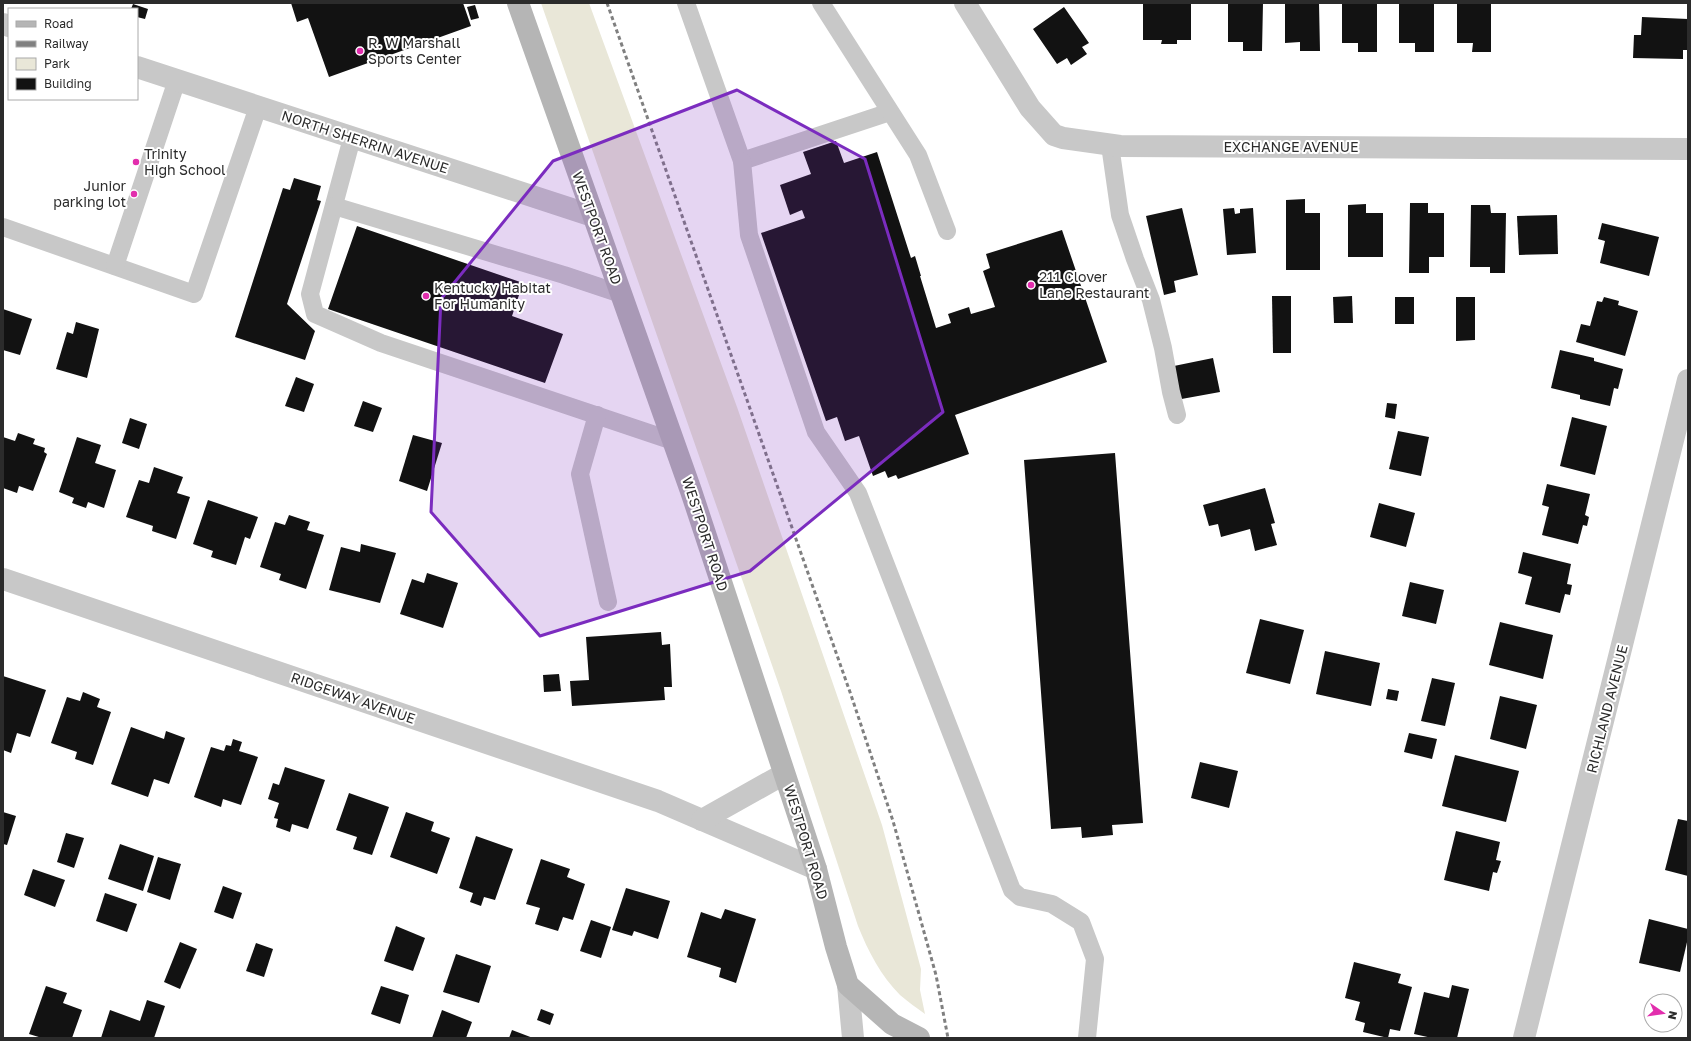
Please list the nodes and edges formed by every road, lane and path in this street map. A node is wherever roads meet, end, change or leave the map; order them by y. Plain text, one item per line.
1 (518, 3) edge
2 (686, 3) edge
3 (821, 3) edge
4 (965, 3) edge
5 (138, 67) edge
6 (177, 80) junction
7 (258, 107) junction
8 (890, 112) junction
9 (352, 138) junction
10 (1110, 145) junction
11 (1688, 149) edge
12 (742, 161) junction
13 (334, 206) junction
14 (593, 216) junction
15 (3, 226) edge
16 (947, 231) dead end
17 (114, 266) junction
18 (621, 294) junction
19 (1688, 380) edge
20 (597, 415) junction
21 (1178, 415) dead end
22 (673, 441) junction
23 (3, 579) edge
24 (608, 602) dead end
25 (784, 774) junction
26 (702, 820) junction
27 (816, 869) junction
28 (848, 985) junction
29 (853, 1038) edge
30 (919, 1038) edge
31 (1087, 1038) edge
32 (1524, 1038) edge

1 - 14 main road, WESTPORT ROAD
2 - 12 lane
3 - 8 lane
4 - 10 street, EXCHANGE AVENUE
5 - 6 street, NORTH SHERRIN AVENUE
6 - 7 street, NORTH SHERRIN AVENUE
6 - 17 lane
7 - 9 street, NORTH SHERRIN AVENUE
7 - 17 lane
8 - 12 lane
8 - 16 lane
9 - 13 lane
9 - 14 street, NORTH SHERRIN AVENUE
10 - 11 street, EXCHANGE AVENUE
10 - 21 lane
12 - 31 lane
13 - 18 lane
13 - 20 lane
14 - 18 main road, WESTPORT ROAD
15 - 17 lane
18 - 22 main road, WESTPORT ROAD
19 - 32 street, RICHLAND AVENUE
20 - 22 lane
20 - 24 lane
22 - 25 main road, WESTPORT ROAD
23 - 26 street, RIDGEWAY AVENUE
25 - 26 street
25 - 27 main road, WESTPORT ROAD
26 - 27 street, RIDGEWAY AVENUE
27 - 28 main road, WESTPORT ROAD
28 - 29 street
28 - 30 main road

